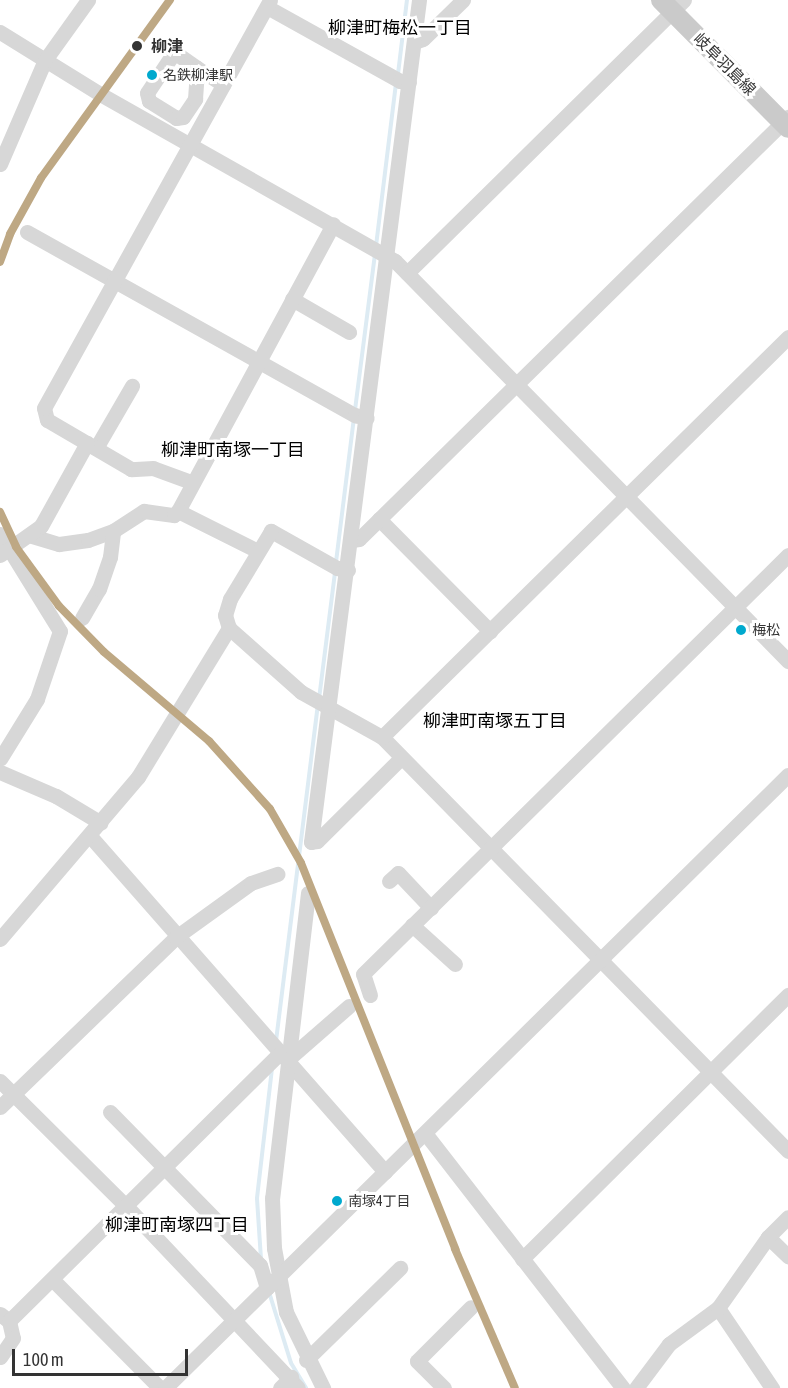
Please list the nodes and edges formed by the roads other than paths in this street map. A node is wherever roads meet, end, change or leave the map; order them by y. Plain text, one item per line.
1 (88, 0) edge
2 (419, 0) edge
3 (462, 0) edge
4 (268, 3) edge
5 (672, 4) edge
6 (0, 32) edge
7 (414, 42) junction
8 (45, 60) junction
9 (196, 68) dead end
10 (409, 82) junction
11 (223, 84) junction
12 (786, 123) edge
13 (189, 144) junction
14 (0, 164) edge
15 (333, 224) junction
16 (27, 232) dead end
17 (386, 255) junction
18 (407, 273) junction
19 (113, 281) junction
20 (292, 299) junction
21 (349, 332) dead end
22 (788, 337) edge
23 (257, 361) junction
24 (515, 384) junction
25 (132, 386) dead end
26 (367, 418) junction
27 (92, 446) junction
28 (191, 482) junction
29 (627, 497) junction
30 (178, 511) junction
31 (379, 519) junction
32 (114, 531) junction
33 (0, 534) edge
34 (32, 536) junction
35 (352, 540) junction
36 (258, 551) junction
37 (4, 554) edge
38 (788, 555) edge
39 (348, 570) junction
40 (735, 607) junction
41 (82, 618) dead end
42 (230, 628) junction
43 (490, 631) junction
44 (788, 661) edge
45 (330, 710) junction
46 (382, 737) junction
47 (401, 758) junction
48 (0, 759) edge
49 (0, 772) edge
50 (788, 775) edge
51 (101, 823) junction
52 (90, 836) junction
53 (491, 849) junction
54 (277, 874) dead end
55 (389, 881) dead end
56 (308, 893) dead end
57 (431, 908) junction
58 (412, 926) junction
59 (176, 937) junction
60 (0, 939) edge
61 (600, 960) junction
62 (455, 964) dead end
63 (370, 995) dead end
64 (788, 995) edge
65 (349, 1006) dead end
66 (283, 1057) junction
67 (710, 1072) junction
68 (0, 1081) edge
69 (15, 1093) junction
70 (0, 1107) edge
71 (110, 1112) dead end
72 (425, 1133) junction
73 (788, 1151) edge
74 (165, 1168) junction
75 (386, 1172) junction
76 (126, 1206) junction
77 (788, 1217) edge
78 (768, 1237) junction
79 (788, 1256) edge
80 (522, 1258) junction
81 (400, 1268) dead end
82 (279, 1276) junction
83 (52, 1279) junction
84 (267, 1288) junction
85 (471, 1307) dead end
86 (717, 1308) junction
87 (4, 1317) edge
88 (236, 1320) junction
89 (0, 1357) edge
90 (306, 1360) junction
91 (295, 1382) edge
92 (160, 1388) edge
93 (165, 1388) edge
94 (279, 1388) edge
95 (322, 1388) edge
96 (444, 1388) edge
97 (623, 1388) edge
98 (636, 1388) edge
99 (772, 1388) edge

1 - 8 street
2 - 7 street
3 - 7 street
4 - 10 street
4 - 11 street
5 - 12 main road, 岐阜羽島線
5 - 18 street
6 - 8 street
7 - 10 street
8 - 13 street
8 - 14 street
9 - 11 street
10 - 17 street
11 - 13 street
12 - 24 street
13 - 15 street
13 - 19 street
15 - 17 street
15 - 20 street
16 - 19 street
17 - 18 street
17 - 26 street
18 - 24 street
19 - 23 street
19 - 27 street
20 - 21 street
20 - 23 street
22 - 29 street
23 - 26 street
23 - 28 street
24 - 29 street
24 - 31 street
25 - 27 street
26 - 35 street
27 - 28 street
27 - 34 street
28 - 30 street
29 - 40 street
29 - 43 street
30 - 32 street
30 - 36 street
31 - 35 street
31 - 43 street
32 - 34 street
32 - 41 street
33 - 37 street
34 - 37 street
35 - 39 street
36 - 39 street
36 - 42 street
37 - 48 street
38 - 40 street
39 - 45 street
40 - 44 street
40 - 53 street
42 - 45 street
42 - 51 street
43 - 46 street
45 - 46 street
45 - 47 street
46 - 47 street
47 - 53 street
49 - 51 street
50 - 61 street
51 - 52 street
52 - 59 street
52 - 60 street
53 - 57 street
53 - 61 street
54 - 59 street
55 - 57 street
56 - 66 street
57 - 58 street
58 - 62 street
58 - 63 street
59 - 66 street
59 - 69 street
61 - 67 street
61 - 72 street
64 - 67 street
65 - 66 street
66 - 74 street
66 - 75 street
66 - 82 street
67 - 73 street
67 - 80 street
68 - 69 street
69 - 70 street
69 - 76 street
71 - 74 street
72 - 75 street
72 - 80 street
74 - 76 street
74 - 84 street
75 - 82 street
76 - 83 street
76 - 88 street
77 - 78 street
78 - 79 street
78 - 86 street
80 - 97 street
81 - 90 street
82 - 84 street
82 - 90 street
83 - 87 street
83 - 92 street
84 - 88 street
85 - 96 street
86 - 98 street
86 - 99 street
87 - 89 street
88 - 91 street
88 - 93 street
90 - 95 street
91 - 94 street

